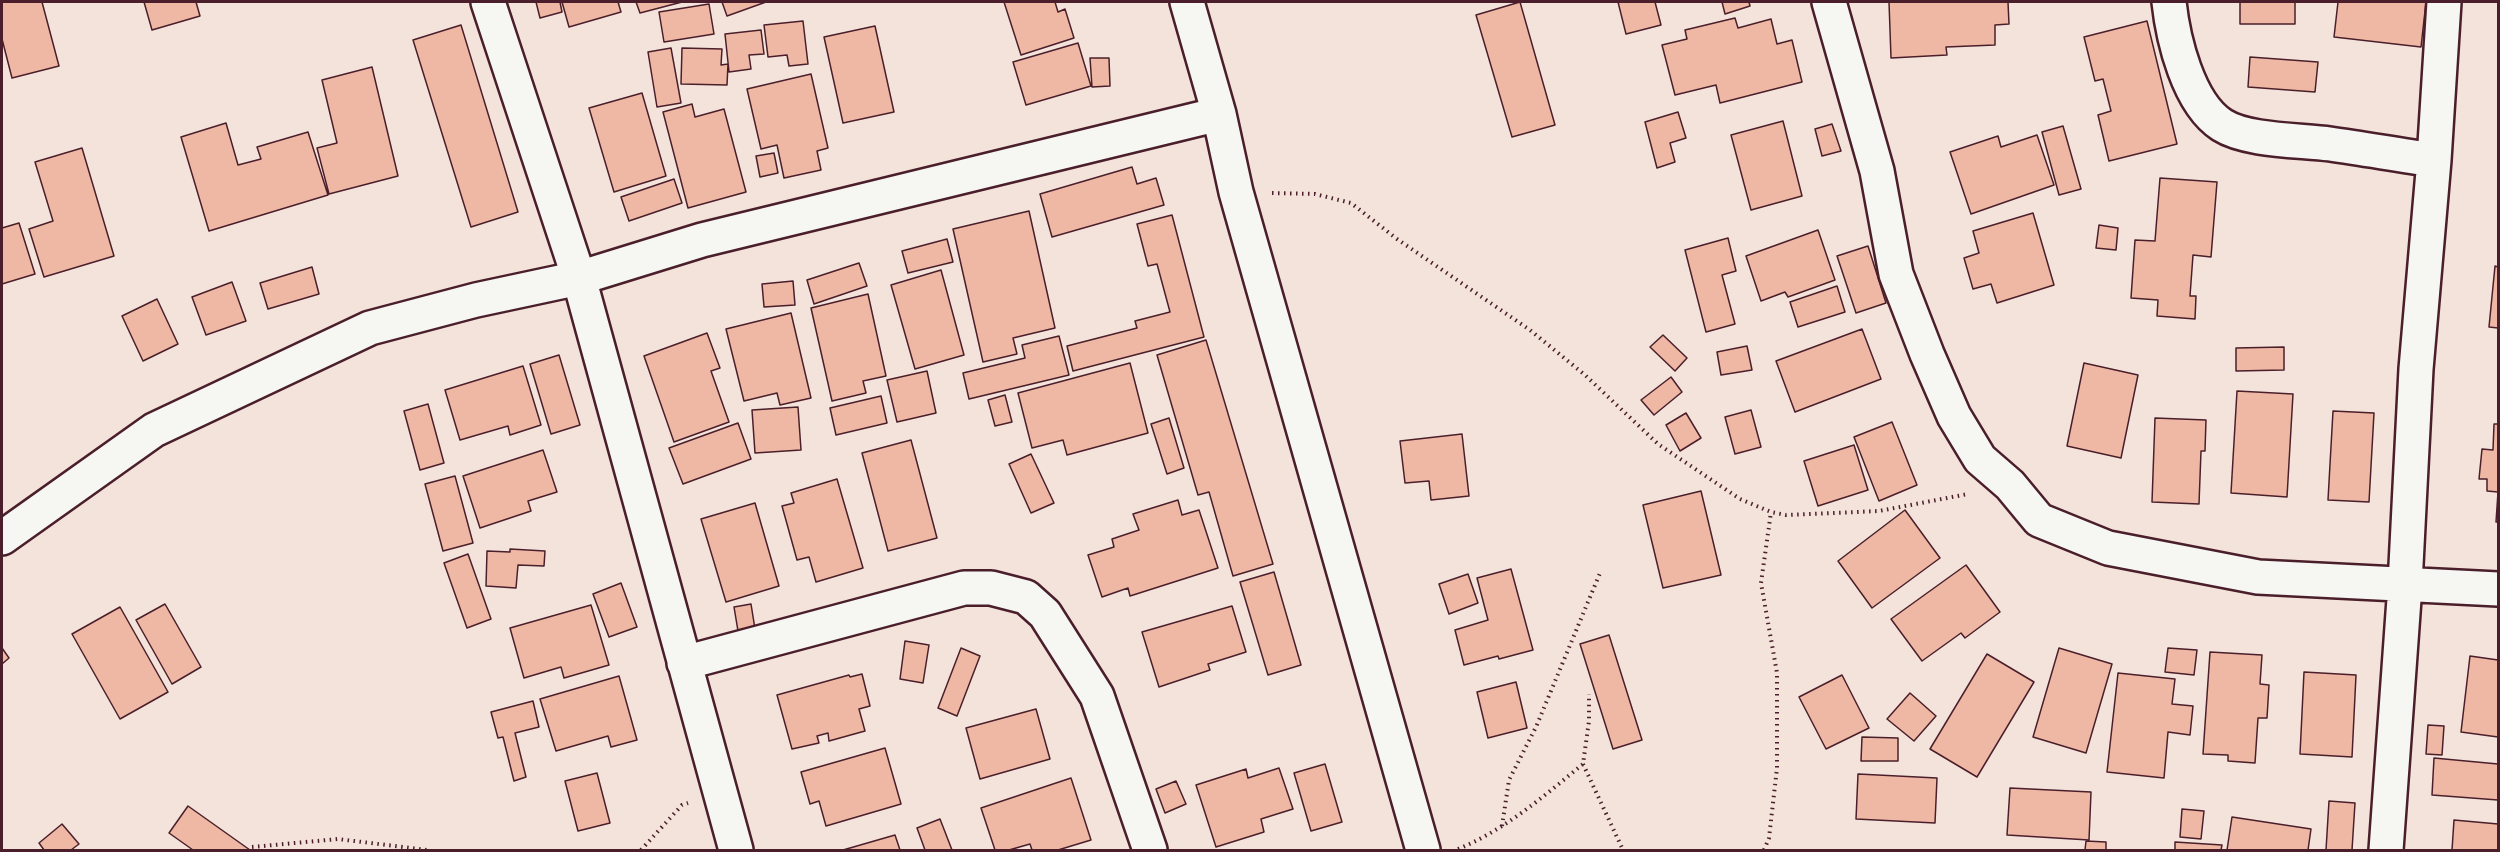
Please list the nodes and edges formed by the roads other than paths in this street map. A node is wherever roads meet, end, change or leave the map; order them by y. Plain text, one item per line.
1 (488, 2) edge
2 (1187, 2) edge
3 (1829, 2) edge
4 (2169, 2) edge
5 (2444, 2) edge
6 (1219, 114) junction
7 (2434, 160) junction
8 (579, 278) junction
9 (2, 538) edge
10 (2405, 585) junction
11 (2499, 589) edge
12 (684, 663) junction
13 (736, 850) edge
14 (1150, 850) edge
15 (1423, 850) edge
16 (2386, 850) edge

1 - 8 street
2 - 6 street
3 - 10 street
4 - 7 street
5 - 7 street
6 - 8 street
6 - 15 street
7 - 10 street
8 - 9 street
8 - 12 street
10 - 11 street
10 - 16 street
12 - 13 street
12 - 14 street

